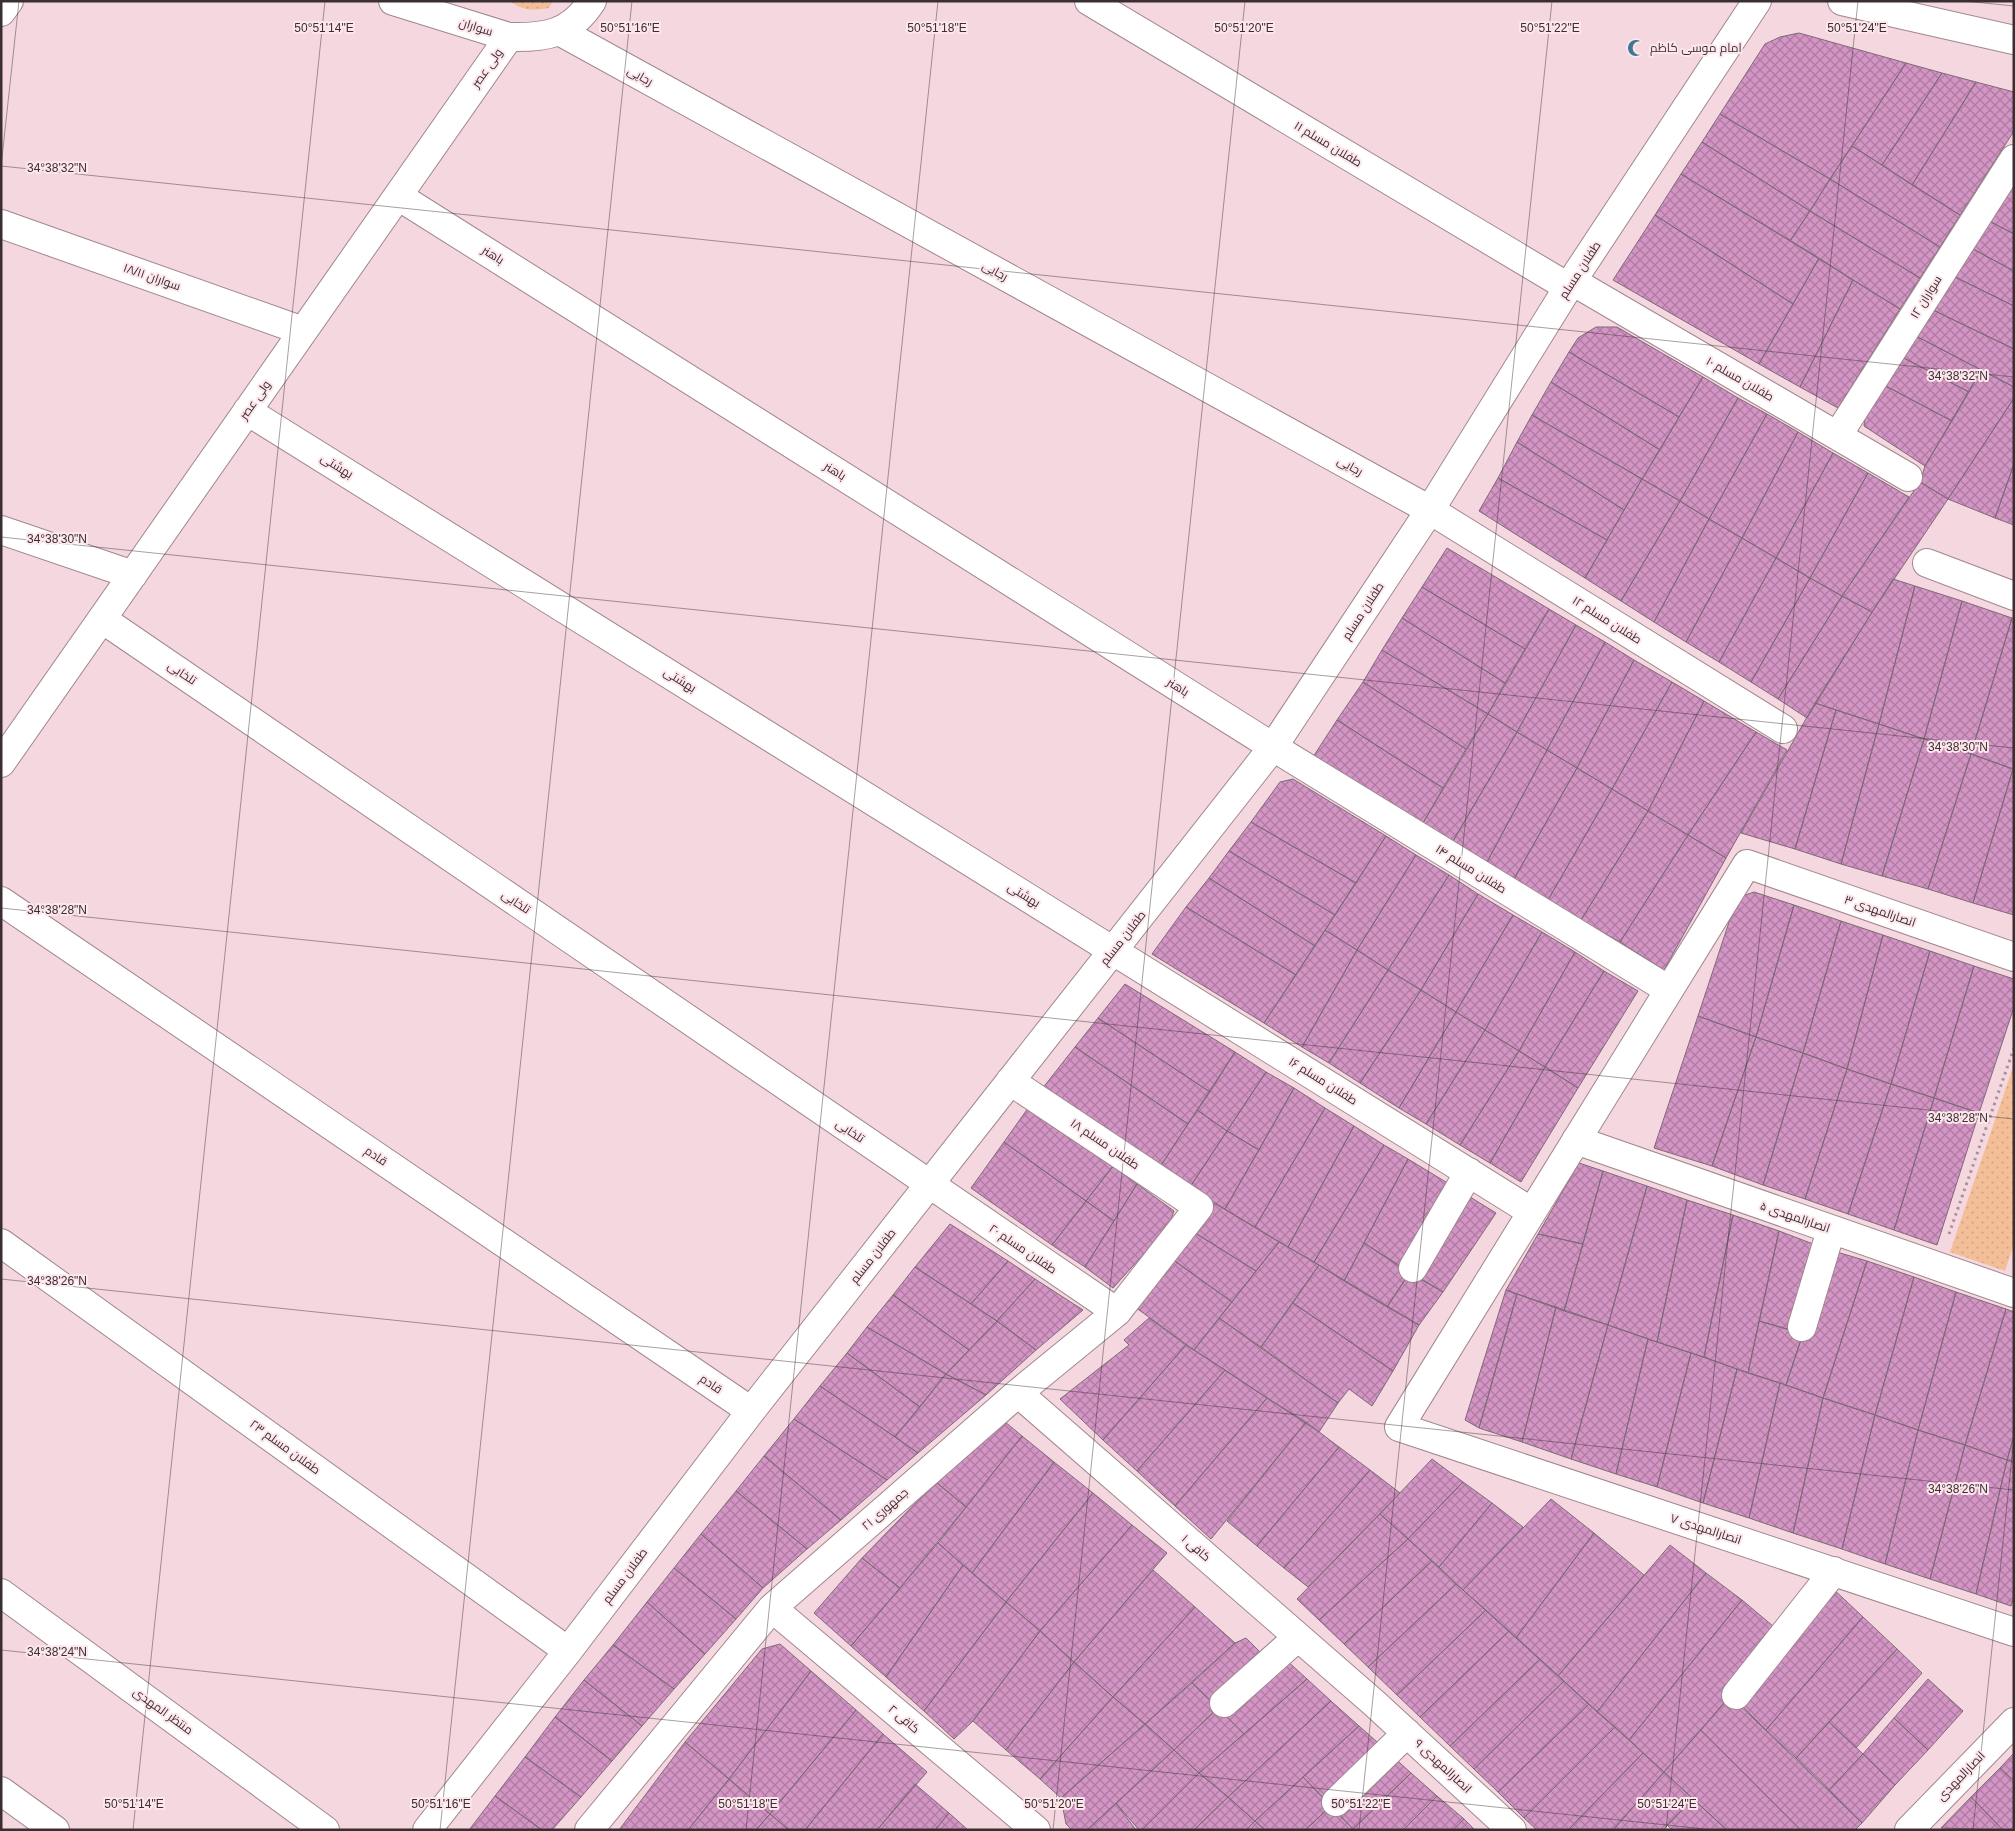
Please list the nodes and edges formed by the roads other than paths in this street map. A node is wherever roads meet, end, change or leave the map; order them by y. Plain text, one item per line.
1 (9, 1) edge
2 (393, 1) edge
3 (592, 1) edge
4 (1089, 1) edge
5 (1757, 1) edge
6 (1842, 1) edge
7 (1, 12) edge
8 (561, 32) junction
9 (509, 37) junction
10 (2014, 40) edge
11 (2014, 159) edge
12 (398, 196) junction
13 (1, 224) edge
14 (1570, 284) junction
15 (303, 331) junction
16 (247, 411) junction
17 (1838, 435) junction
18 (1908, 477) dead end
19 (1430, 510) junction
20 (1, 530) edge
21 (1927, 563) dead end
22 (133, 574) junction
23 (2014, 596) edge
24 (102, 619) junction
25 (1784, 729) dead end
26 (1273, 747) junction
27 (1, 763) edge
28 (1, 901) edge
29 (1114, 950) junction
30 (2014, 957) edge
31 (1669, 990) junction
32 (1010, 1081) junction
33 (1576, 1140) junction
34 (1469, 1172) junction
35 (930, 1185) junction
36 (1199, 1207) joint
37 (1532, 1212) junction
38 (1831, 1230) junction
39 (1, 1243) edge
40 (1413, 1268) dead end
41 (2014, 1294) edge
42 (1117, 1312) junction
43 (1802, 1327) dead end
44 (1018, 1393) junction
45 (750, 1411) junction
46 (1834, 1571) junction
47 (1, 1592) edge
48 (772, 1608) junction
49 (2014, 1632) edge
50 (1298, 1637) junction
51 (568, 1651) junction
52 (1736, 1694) dead end
53 (1374, 1702) joint
54 (1224, 1703) dead end
55 (2014, 1722) edge
56 (1408, 1733) junction
57 (1, 1791) edge
58 (1336, 1802) dead end
59 (1511, 1829) edge
60 (55, 1830) edge
61 (324, 1830) edge
62 (427, 1830) edge
63 (589, 1830) edge
64 (1036, 1830) edge
65 (1909, 1830) edge

1 - 7 street
2 - 9 street, سواران
3 - 8 street
4 - 14 street, طفلان مسلم ۱۱
5 - 14 street, طفلان مسلم
6 - 10 street
8 - 9 street, سواران
8 - 19 street, رجایی
9 - 12 street, ولی عصر
11 - 17 street, سواران ۱۲
12 - 15 street, ولی عصر
12 - 26 street, باهنر
13 - 15 street, سواران ۱۸/۱۱
14 - 17 street, طفلان مسلم ۱۰
14 - 19 street, طفلان مسلم
15 - 16 street, ولی عصر
16 - 22 street, ولی عصر
16 - 29 street, بهشتی
17 - 18 street, طفلان مسلم ۱۰
19 - 25 street, طفلان مسلم ۱۲
19 - 26 street, طفلان مسلم
20 - 22 street
21 - 23 street
22 - 24 street, ولی عصر
24 - 27 street, ولی عصر
24 - 35 street, تلخابی
26 - 29 street, طفلان مسلم
26 - 31 street, طفلان مسلم ۱۴
28 - 45 street, قادم
29 - 32 street, طفلان مسلم
29 - 34 street, طفلان مسلم ۱۶
30 - 31 street, انصارالمهدی ۳
31 - 33 street
32 - 35 street, طفلان مسلم
32 - 36 street, طفلان مسلم ۱۸
33 - 37 street
33 - 38 street, انصارالمهدی ۵
34 - 37 street, طفلان مسلم ۱۶
34 - 40 street
35 - 42 street, طفلان مسلم ۲۰
35 - 45 street, طفلان مسلم
36 - 42 street, جمهوری ۲۱
37 - 46 street, انصارالمهدی ۷
38 - 41 street, انصارالمهدی ۵
38 - 43 street
39 - 51 street, طفلان مسلم ۲۳
42 - 44 street, جمهوری ۲۱
44 - 48 street, جمهوری ۲۱
44 - 50 street, کافی ۱
45 - 51 street, طفلان مسلم
46 - 49 street, انصارالمهدی ۷
46 - 52 street
47 - 61 street, منتظر المهدی
48 - 63 street, جمهوری ۲۱
48 - 64 street, کافی ۲
50 - 53 street, کافی ۱
50 - 54 street
51 - 62 street, طفلان مسلم
53 - 56 street, انصارالمهدی ۹
55 - 65 street, انصارالمهدی
56 - 58 street
56 - 59 street, انصارالمهدی ۹
57 - 60 street

